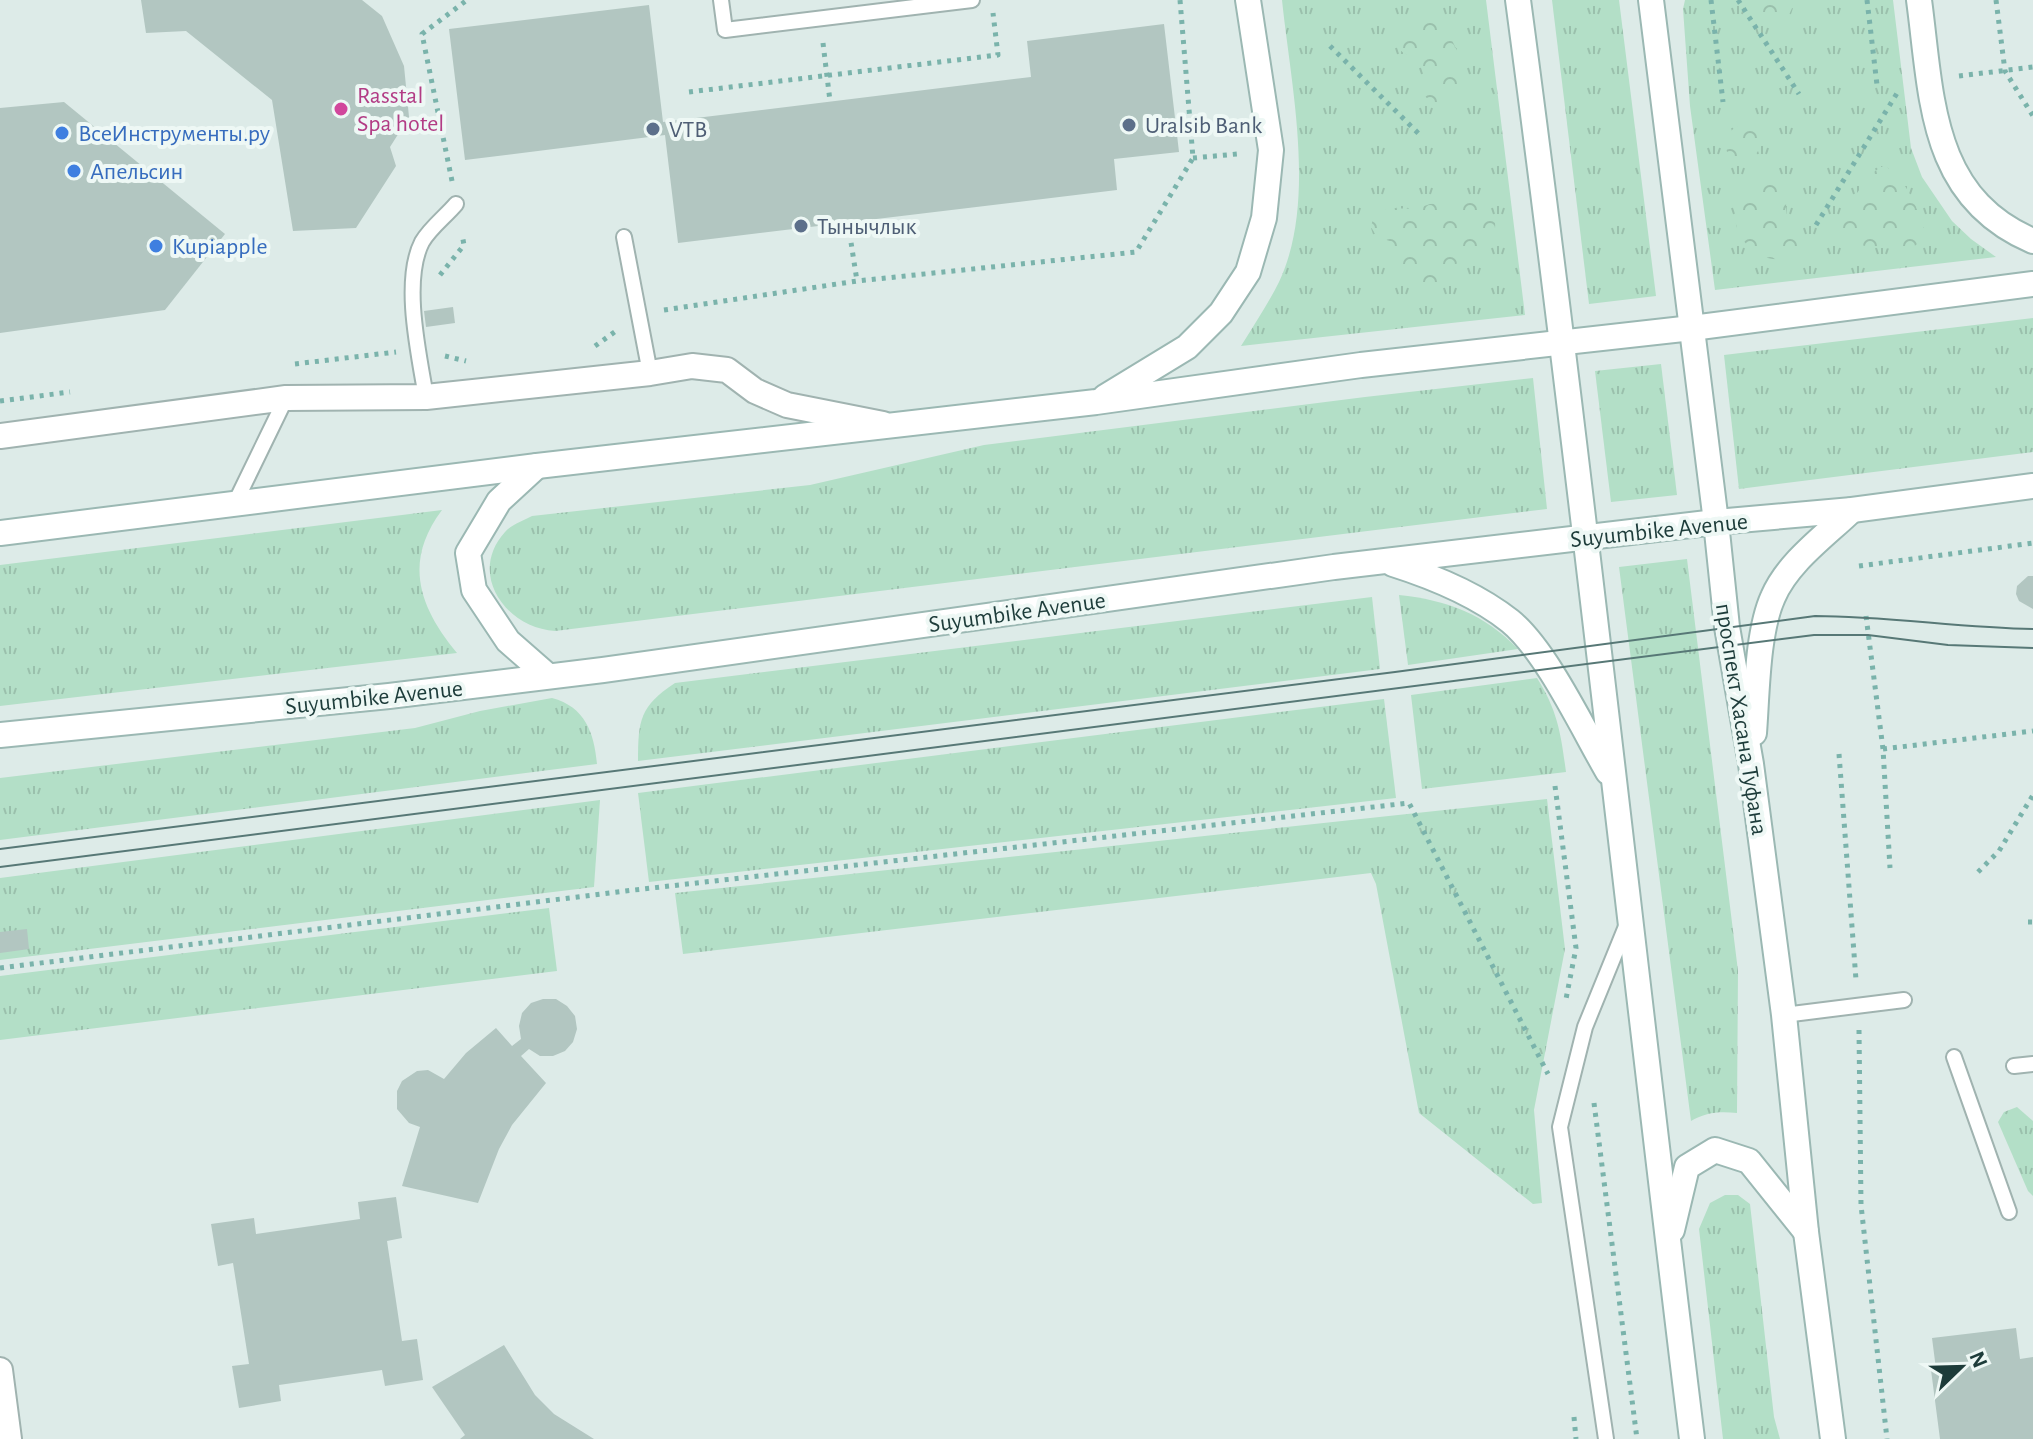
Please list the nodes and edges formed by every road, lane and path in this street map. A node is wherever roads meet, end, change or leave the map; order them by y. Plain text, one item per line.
1 (467, 0) edge
2 (721, 0) edge
3 (972, 0) edge
4 (991, 0) edge
5 (1180, 0) edge
6 (1248, 0) edge
7 (1518, 0) edge
8 (1651, 0) edge
9 (1711, 0) edge
10 (1738, 0) edge
11 (1867, 0) edge
12 (1919, 0) edge
13 (1996, 0) edge
14 (936, 2) edge
15 (820, 18) junction
16 (1330, 46) dead end
17 (2033, 67) edge
18 (2005, 71) junction
19 (827, 76) junction
20 (1954, 76) dead end
21 (1903, 82) dead end
22 (1877, 85) dead end
23 (689, 92) dead end
24 (1799, 94) dead end
25 (830, 101) dead end
26 (1723, 102) dead end
27 (2033, 116) edge
28 (1419, 134) dead end
29 (1237, 154) dead end
30 (456, 204) junction
31 (848, 223) dead end
32 (1816, 225) dead end
33 (624, 237) dead end
34 (2033, 241) edge
35 (857, 281) dead end
36 (2033, 284) edge
37 (415, 306) junction
38 (1692, 328) junction
39 (1562, 343) junction
40 (650, 373) junction
41 (426, 397) junction
42 (286, 398) junction
43 (1096, 402) junction
44 (893, 426) junction
45 (0, 436) edge
46 (537, 466) junction
47 (2033, 486) edge
48 (234, 505) junction
49 (1852, 510) junction
50 (1716, 522) junction
51 (0, 533) edge
52 (1586, 538) junction
53 (2033, 543) edge
54 (1383, 561) junction
55 (1859, 566) dead end
56 (1866, 616) dead end
57 (548, 676) junction
58 (2033, 731) edge
59 (0, 735) edge
60 (1883, 749) junction
61 (1839, 754) dead end
62 (1751, 764) junction
63 (1613, 779) junction
64 (2033, 795) edge
65 (1890, 868) dead end
66 (1978, 872) dead end
67 (1630, 916) junction
68 (1576, 948) dead end
69 (0, 968) edge
70 (1904, 1000) dead end
71 (1858, 1006) junction
72 (1784, 1015) junction
73 (1585, 1027) junction
74 (1954, 1057) dead end
75 (2033, 1064) edge
76 (2014, 1066) dead end
77 (1550, 1078) dead end
78 (1593, 1090) dead end
79 (2009, 1212) dead end
80 (1806, 1232) junction
81 (1668, 1247) junction
82 (0, 1370) edge
83 (9, 1439) edge
84 (1606, 1439) edge
85 (1637, 1439) edge
86 (1692, 1439) edge
87 (1833, 1439) edge
88 (1887, 1439) edge

1 - 30 path
2 - 15 lane
3 - 14 lane
4 - 19 path
5 - 29 path
6 - 43 main road
7 - 39 main road
8 - 38 main road, проспект Хасана Туфана
9 - 26 path
10 - 24 path
11 - 22 path
12 - 34 main road
13 - 18 path
14 - 15 lane
15 - 19 path
16 - 28 path
17 - 18 path
18 - 20 path
18 - 27 path
19 - 23 path
19 - 25 path
21 - 32 path
30 - 37 lane
30 - 37 path
31 - 35 path
33 - 40 lane
36 - 38 main road
37 - 41 lane
38 - 39 main road
38 - 50 main road, проспект Хасана Туфана
39 - 43 main road
39 - 52 main road
40 - 41 main road
40 - 44 main road
41 - 42 main road
42 - 45 main road
42 - 48 lane
43 - 44 main road
44 - 46 main road
46 - 48 main road
46 - 57 main road
47 - 49 main road, Suyumbike Avenue
48 - 51 main road
49 - 50 main road, Suyumbike Avenue
49 - 62 main road
50 - 52 main road, Suyumbike Avenue
50 - 62 main road, проспект Хасана Туфана
52 - 54 main road, Suyumbike Avenue
52 - 63 main road
53 - 55 path
54 - 57 main road, Suyumbike Avenue
54 - 63 main road
56 - 60 path
57 - 59 main road, Suyumbike Avenue
58 - 60 path
60 - 65 path
61 - 71 path
62 - 72 main road, проспект Хасана Туфана
63 - 67 main road
64 - 66 path
67 - 73 lane
67 - 81 main road
68 - 73 path
69 - 77 path
70 - 71 lane
71 - 72 lane
71 - 88 path
72 - 80 main road, проспект Хасана Туфана
73 - 84 lane
74 - 79 lane
75 - 76 lane
78 - 85 path
80 - 81 main road
80 - 87 main road, проспект Хасана Туфана
81 - 86 main road
82 - 83 main road

